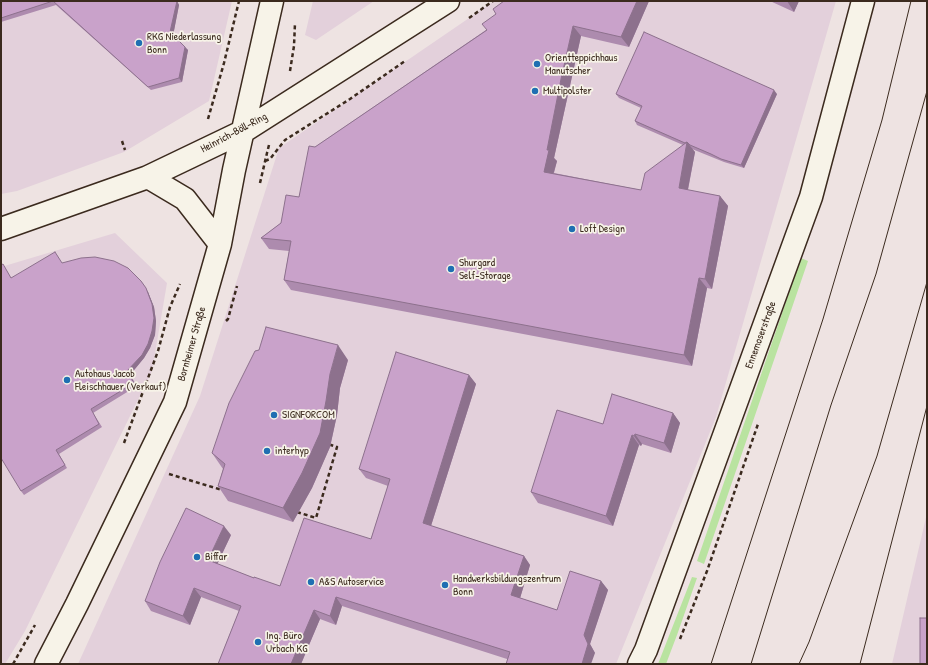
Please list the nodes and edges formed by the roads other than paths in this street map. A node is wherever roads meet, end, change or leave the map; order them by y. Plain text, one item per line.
1 (272, 1) edge
2 (448, 1) edge
3 (863, 1) edge
4 (244, 131) junction
5 (148, 177) junction
6 (1, 229) edge
7 (220, 244) junction
8 (46, 664) edge
9 (639, 664) edge

1 - 4 main road, Bornheimer Straße
2 - 4 main road, Heinrich-Böll-Ring
3 - 9 main road, Ennemoserstraße
4 - 5 main road, Heinrich-Böll-Ring
4 - 7 main road, Bornheimer Straße
5 - 6 main road, Heinrich-Böll-Ring
5 - 7 main road
7 - 8 main road, Bornheimer Straße

